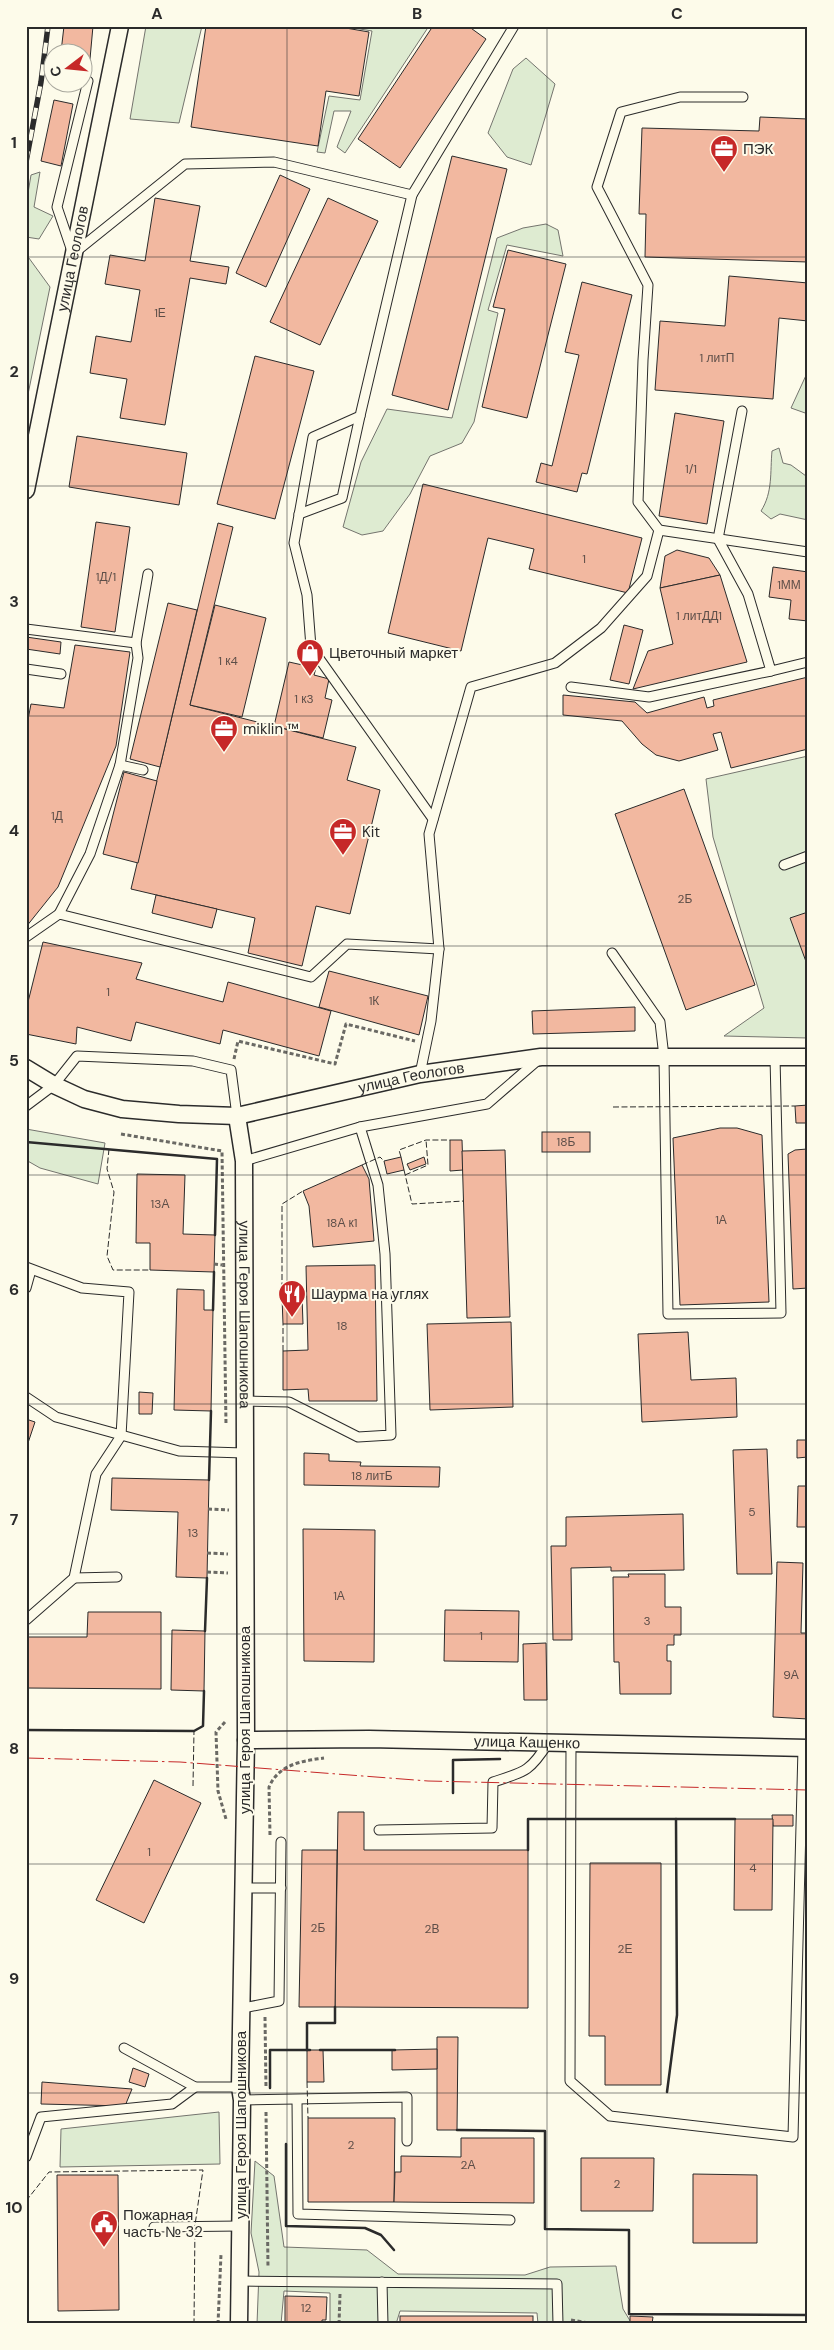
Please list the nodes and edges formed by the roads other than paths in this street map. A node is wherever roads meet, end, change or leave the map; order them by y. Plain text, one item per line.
1 (120, 26) edge
2 (514, 26) edge
3 (85, 92) edge
4 (743, 97) dead end
5 (412, 195) junction
6 (73, 254) junction
7 (742, 411) dead end
8 (360, 416) junction
9 (26, 490) edge
10 (299, 514) junction
11 (659, 530) junction
12 (718, 539) junction
13 (808, 552) edge
14 (148, 574) dead end
15 (26, 629) edge
16 (136, 643) junction
17 (808, 662) edge
18 (26, 669) edge
19 (771, 671) junction
20 (61, 674) dead end
21 (571, 687) dead end
22 (120, 765) junction
23 (143, 770) dead end
24 (433, 819) junction
25 (808, 856) edge
26 (784, 865) dead end
27 (59, 914) junction
28 (26, 937) edge
29 (439, 949) junction
30 (612, 953) dead end
31 (808, 1056) edge
32 (541, 1057) junction
33 (664, 1057) junction
34 (774, 1057) junction
35 (26, 1068) edge
36 (420, 1074) junction
37 (54, 1085) junction
38 (26, 1106) edge
39 (237, 1116) junction
40 (360, 1127) junction
41 (244, 1161) junction
42 (29, 1269) edge
43 (26, 1288) edge
44 (26, 1397) edge
45 (245, 1401) junction
46 (121, 1436) junction
47 (237, 1453) junction
48 (74, 1578) junction
49 (117, 1578) dead end
50 (26, 1620) edge
51 (246, 1740) junction
52 (548, 1743) junction
53 (571, 1743) junction
54 (805, 1748) edge
55 (379, 1830) dead end
56 (804, 1837) edge
57 (281, 1842) road end
58 (243, 1888) junction
59 (281, 1888) junction
60 (242, 2008) junction
61 (124, 2048) dead end
62 (195, 2087) junction
63 (241, 2093) junction
64 (297, 2100) junction
65 (407, 2142) dead end
66 (26, 2157) edge
67 (510, 2220) dead end
68 (154, 2226) dead end
69 (232, 2226) junction
70 (239, 2281) junction
71 (382, 2282) junction
72 (558, 2321) edge
73 (239, 2324) edge
74 (383, 2324) edge

1 - 6 street, улица Геологов
2 - 5 lane
3 - 6 lane
4 - 11 lane
5 - 6 lane
5 - 8 lane
6 - 9 street, улица Геологов
7 - 12 lane
8 - 10 lane
8 - 10 lane
10 - 24 lane
11 - 12 lane
11 - 24 lane
12 - 13 lane
12 - 19 lane
14 - 16 lane
15 - 16 lane
16 - 22 lane
17 - 19 lane
18 - 20 lane
19 - 21 lane
22 - 23 lane
22 - 27 lane
24 - 29 lane
25 - 26 lane
27 - 28 lane
27 - 29 lane
29 - 36 lane
30 - 33 lane
31 - 34 street, улица Геологов
32 - 33 street, улица Геологов
32 - 36 street, улица Геологов
32 - 40 lane
33 - 34 street, улица Геологов
33 - 34 lane
35 - 37 street, улица Геологов
36 - 39 street, улица Геологов
37 - 38 lane
37 - 39 street, улица Геологов
37 - 39 lane
39 - 41 street, улица Героя Шапошникова
40 - 41 lane
40 - 45 lane
41 - 45 street, улица Героя Шапошникова
42 - 43 lane
42 - 46 lane
44 - 46 lane
45 - 47 street, улица Героя Шапошникова
46 - 47 lane
46 - 48 lane
47 - 51 street, улица Героя Шапошникова
48 - 49 lane
48 - 50 lane
51 - 52 street, улица Кащенко
51 - 58 street, улица Героя Шапошникова
52 - 53 street, улица Кащенко
52 - 55 lane
53 - 54 street, улица Кащенко
53 - 56 lane
54 - 56 lane
57 - 59 lane
58 - 59 lane
58 - 60 street, улица Героя Шапошникова
59 - 60 lane
60 - 63 street, улица Героя Шапошникова
61 - 62 lane
62 - 63 lane
62 - 66 lane
63 - 64 lane
63 - 69 street, улица Героя Шапошникова
64 - 65 lane
64 - 67 lane
68 - 69 lane
69 - 70 street, улица Героя Шапошникова
70 - 71 lane
70 - 73 street, улица Героя Шапошникова
71 - 72 lane
71 - 74 lane

